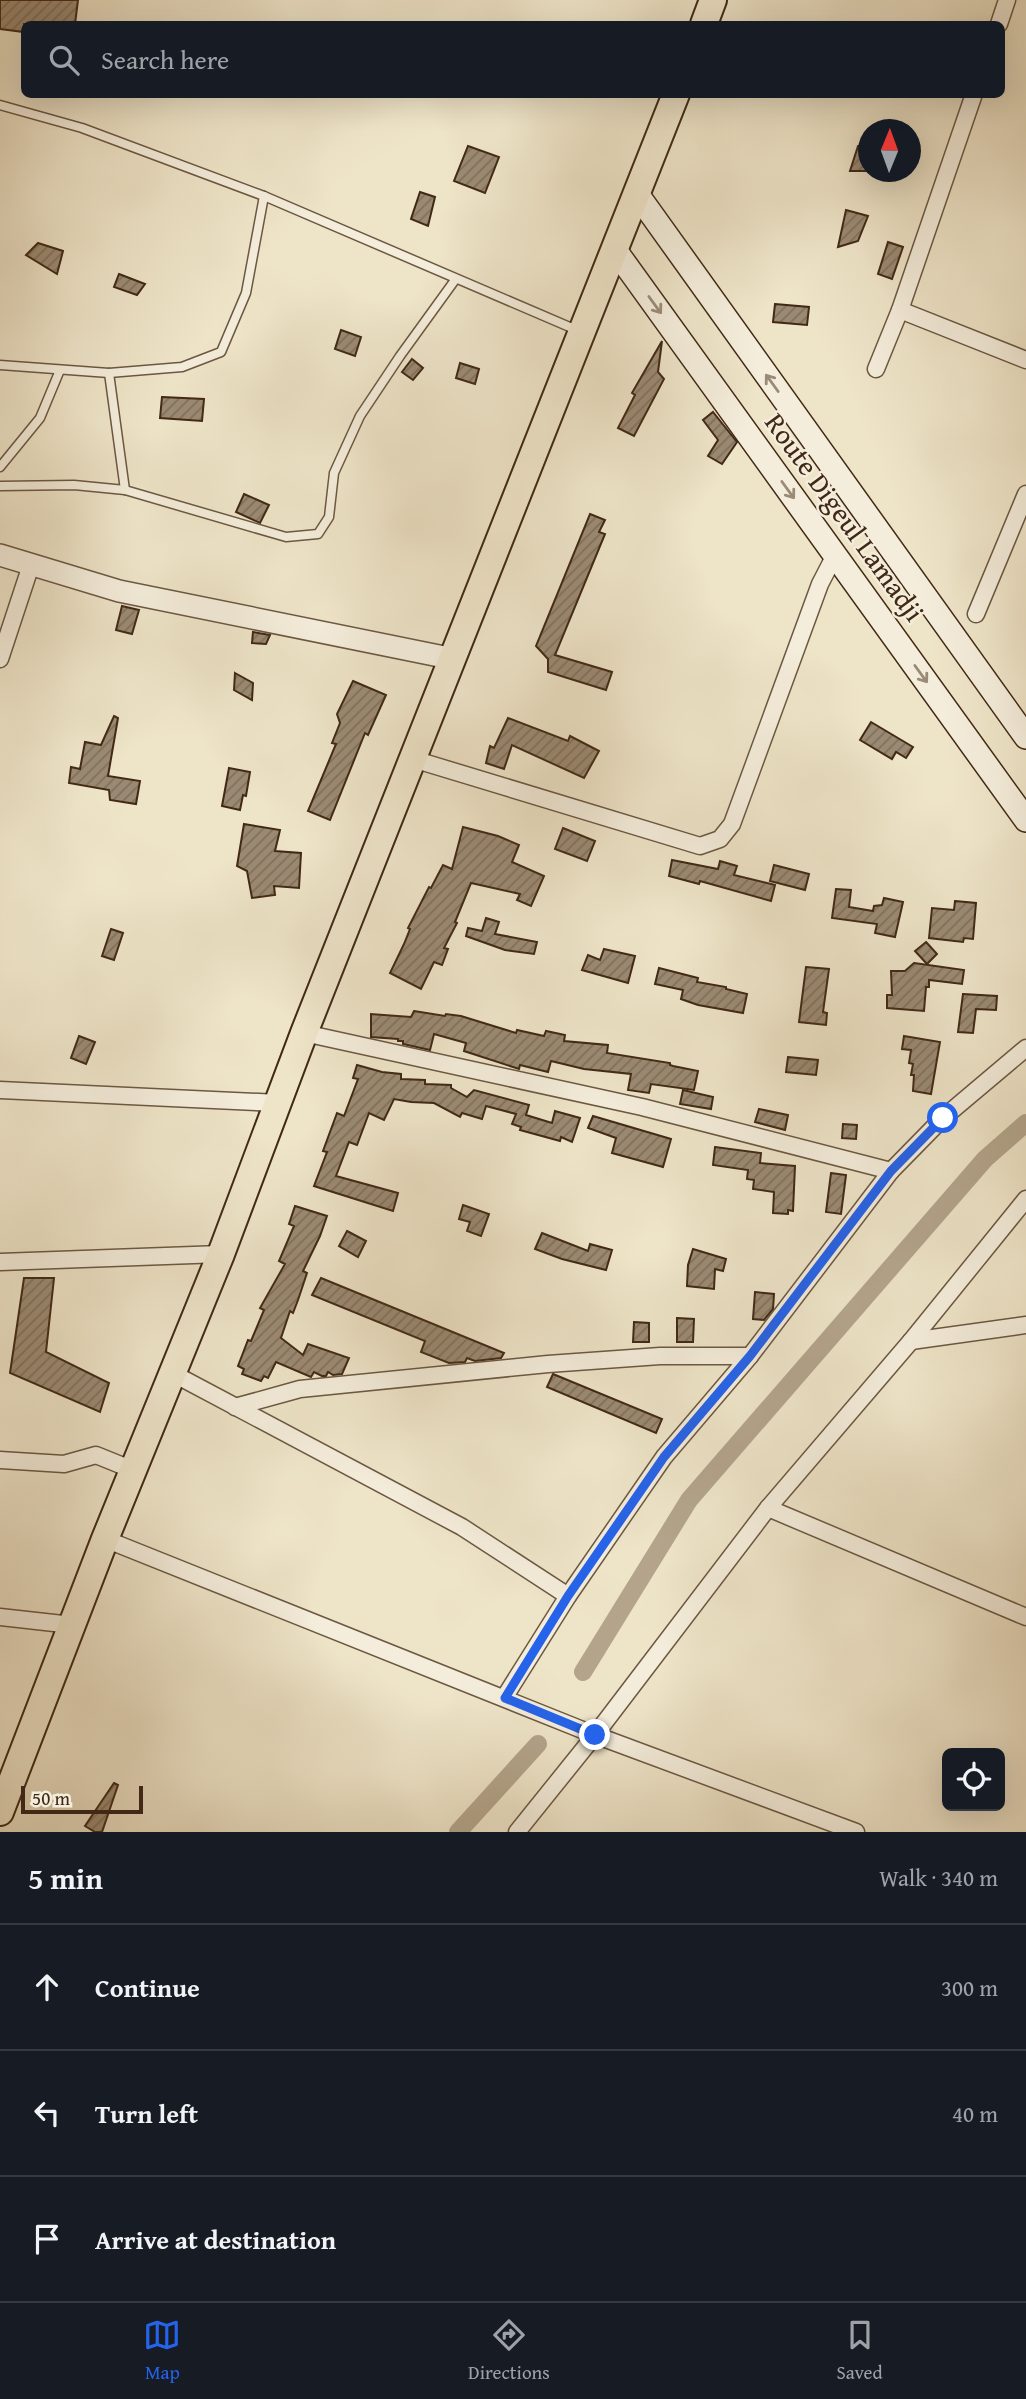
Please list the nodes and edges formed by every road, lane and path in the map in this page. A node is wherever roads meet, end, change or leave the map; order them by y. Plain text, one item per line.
1 (713, 0) edge
2 (1007, 0) edge
3 (705, 21) edge
4 (1000, 21) edge
5 (674, 98) edge
6 (973, 98) edge
7 (0, 105) edge
8 (637, 194) junction
9 (264, 196) junction
10 (615, 250) junction
11 (455, 280) junction
12 (900, 310) junction
13 (582, 332) junction
14 (1026, 360) edge
15 (0, 365) edge
16 (876, 369) dead end
17 (60, 370) junction
18 (109, 373) junction
19 (0, 467) edge
20 (0, 486) edge
21 (125, 490) junction
22 (1026, 494) edge
23 (0, 555) edge
24 (835, 555) junction
25 (31, 565) junction
26 (976, 614) dead end
27 (0, 659) edge
28 (454, 659) junction
29 (1026, 737) edge
30 (413, 759) junction
31 (1026, 820) edge
32 (304, 1033) junction
33 (1026, 1048) edge
34 (0, 1090) edge
35 (278, 1103) junction
36 (891, 1171) junction
37 (1026, 1199) edge
38 (221, 1254) junction
39 (0, 1262) edge
40 (1026, 1325) edge
41 (911, 1341) junction
42 (750, 1356) junction
43 (172, 1373) junction
44 (235, 1407) junction
45 (0, 1460) edge
46 (133, 1470) junction
47 (768, 1508) junction
48 (105, 1539) junction
49 (568, 1596) junction
50 (0, 1617) edge
51 (1026, 1617) edge
52 (72, 1625) junction
53 (505, 1698) junction
54 (595, 1735) junction
55 (0, 1812) edge
56 (517, 1832) edge
57 (856, 1832) edge

1 - 3 highway
2 - 4 street
5 - 8 highway
6 - 12 street
7 - 9 lane
8 - 10 highway
29 -> 8 main road, Route Digeul Lamadji
9 - 11 lane
9 - 18 lane
10 - 13 highway
10 -> 24 main road, Route Digeul Lamadji
11 - 13 lane
11 - 21 lane
12 - 14 street
12 - 16 street
13 - 28 highway
15 - 17 lane
17 - 18 lane
17 - 19 lane
18 - 21 lane
20 - 21 lane
22 - 26 street
23 - 25 street
24 - 30 street
24 -> 31 main road, Route Digeul Lamadji
25 - 27 street
25 - 28 street
28 - 30 highway
30 - 32 highway
32 - 35 highway
32 - 36 street
33 - 36 street
34 - 35 street
35 - 38 highway
36 - 42 street
37 - 41 street
38 - 39 street
38 - 43 highway
40 - 41 street
41 - 47 street
42 - 44 street
42 - 49 street
43 - 44 street
43 - 46 highway
44 - 49 street
45 - 46 street
46 - 48 highway
47 - 51 street
47 - 54 street
48 - 52 highway
48 - 53 street
49 - 53 street
50 - 52 street
52 - 55 highway
53 - 54 street
54 - 56 street
54 - 57 street

